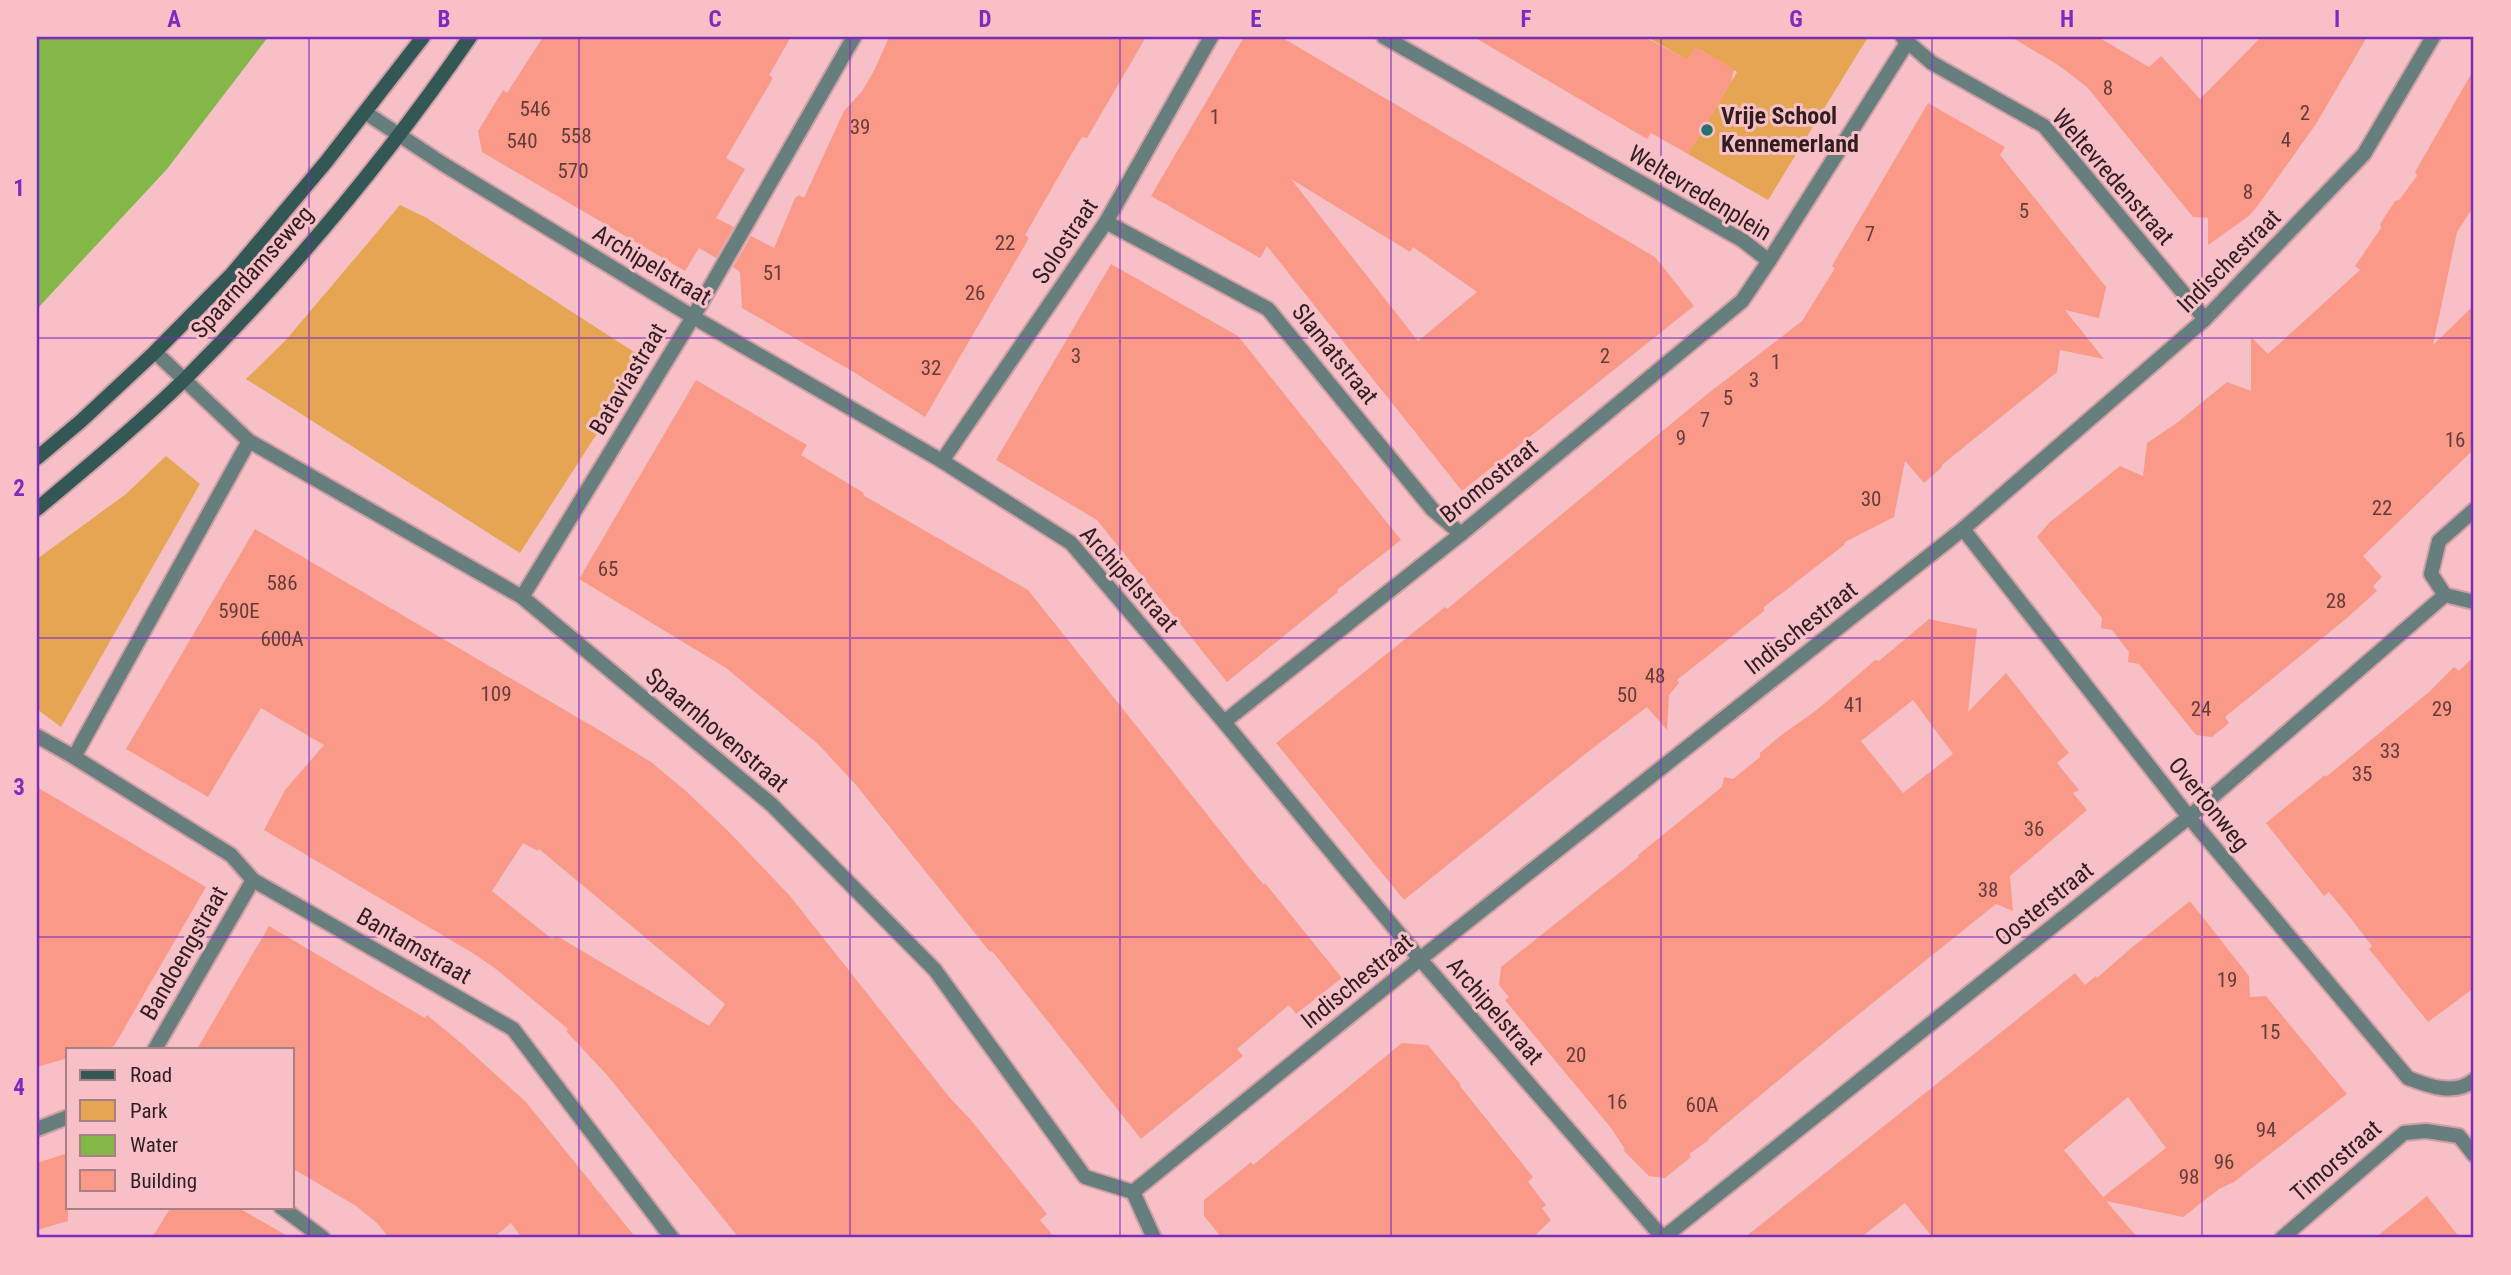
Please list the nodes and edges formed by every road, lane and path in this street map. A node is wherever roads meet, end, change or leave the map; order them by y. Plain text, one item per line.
1 (423, 37) edge
2 (470, 37) edge
3 (854, 37) edge
4 (1211, 37) edge
5 (1384, 37) edge
6 (2433, 37) edge
7 (1905, 40) edge
8 (366, 113) junction
9 (399, 135) junction
10 (1106, 222) junction
11 (1769, 261) junction
12 (693, 317) junction
13 (2205, 319) junction
14 (155, 352) junction
15 (184, 379) junction
16 (249, 441) junction
17 (37, 458) edge
18 (942, 461) junction
19 (37, 509) edge
20 (2474, 510) edge
21 (1963, 529) junction
22 (1461, 534) junction
23 (2445, 595) junction
24 (522, 597) junction
25 (2474, 601) edge
26 (1224, 722) junction
27 (37, 736) edge
28 (74, 757) junction
29 (2189, 817) junction
30 (253, 880) junction
31 (1420, 960) junction
32 (156, 1048) edge
33 (2474, 1080) edge
34 (66, 1118) edge
35 (37, 1129) edge
36 (2474, 1155) edge
37 (1133, 1192) junction
38 (282, 1208) edge
39 (323, 1238) edge
40 (672, 1238) edge
41 (1154, 1238) edge
42 (1663, 1238) edge
43 (2282, 1238) edge

1 - 8 main road, Spaarndamseweg
2 - 9 main road, Spaarndamseweg
3 - 12 street, Bataviastraat
4 - 10 street, Solostraat
5 - 11 street, Weltevredenplein
6 - 13 street, Indischestraat
7 - 11 street, Weltevredenplein
7 - 13 street, Weltevredenstraat
8 - 9 street, Archipelstraat
8 - 14 main road, Spaarndamseweg
9 - 12 street, Archipelstraat
9 - 15 main road, Spaarndamseweg
10 - 18 street, Solostraat
10 - 22 street, Slamatstraat
11 - 22 street, Bromostraat
12 - 18 street, Archipelstraat
12 - 24 street, Bataviastraat
13 - 21 street, Indischestraat
14 - 15 street, Spaarnhovenstraat
14 - 17 main road, Spaarndamseweg
15 - 16 street, Spaarnhovenstraat
15 - 19 main road, Spaarndamseweg
16 - 24 street, Spaarnhovenstraat
16 - 28 street
18 - 26 street, Archipelstraat
20 - 23 street
21 - 29 street, Overtonweg
21 - 31 street, Indischestraat
22 - 26 street, Bromostraat
23 - 25 street
23 - 29 street, Oosterstraat
24 - 37 street, Spaarnhovenstraat
26 - 31 street, Archipelstraat
27 - 28 street
28 - 30 street, Bantamstraat
29 - 33 street, Overtonweg
29 - 42 street, Oosterstraat
30 - 32 street, Bandoengstraat
30 - 40 street, Bantamstraat
31 - 37 street, Indischestraat
31 - 42 street, Archipelstraat
34 - 35 street
36 - 43 street, Timorstraat
37 - 41 street
38 - 39 street

